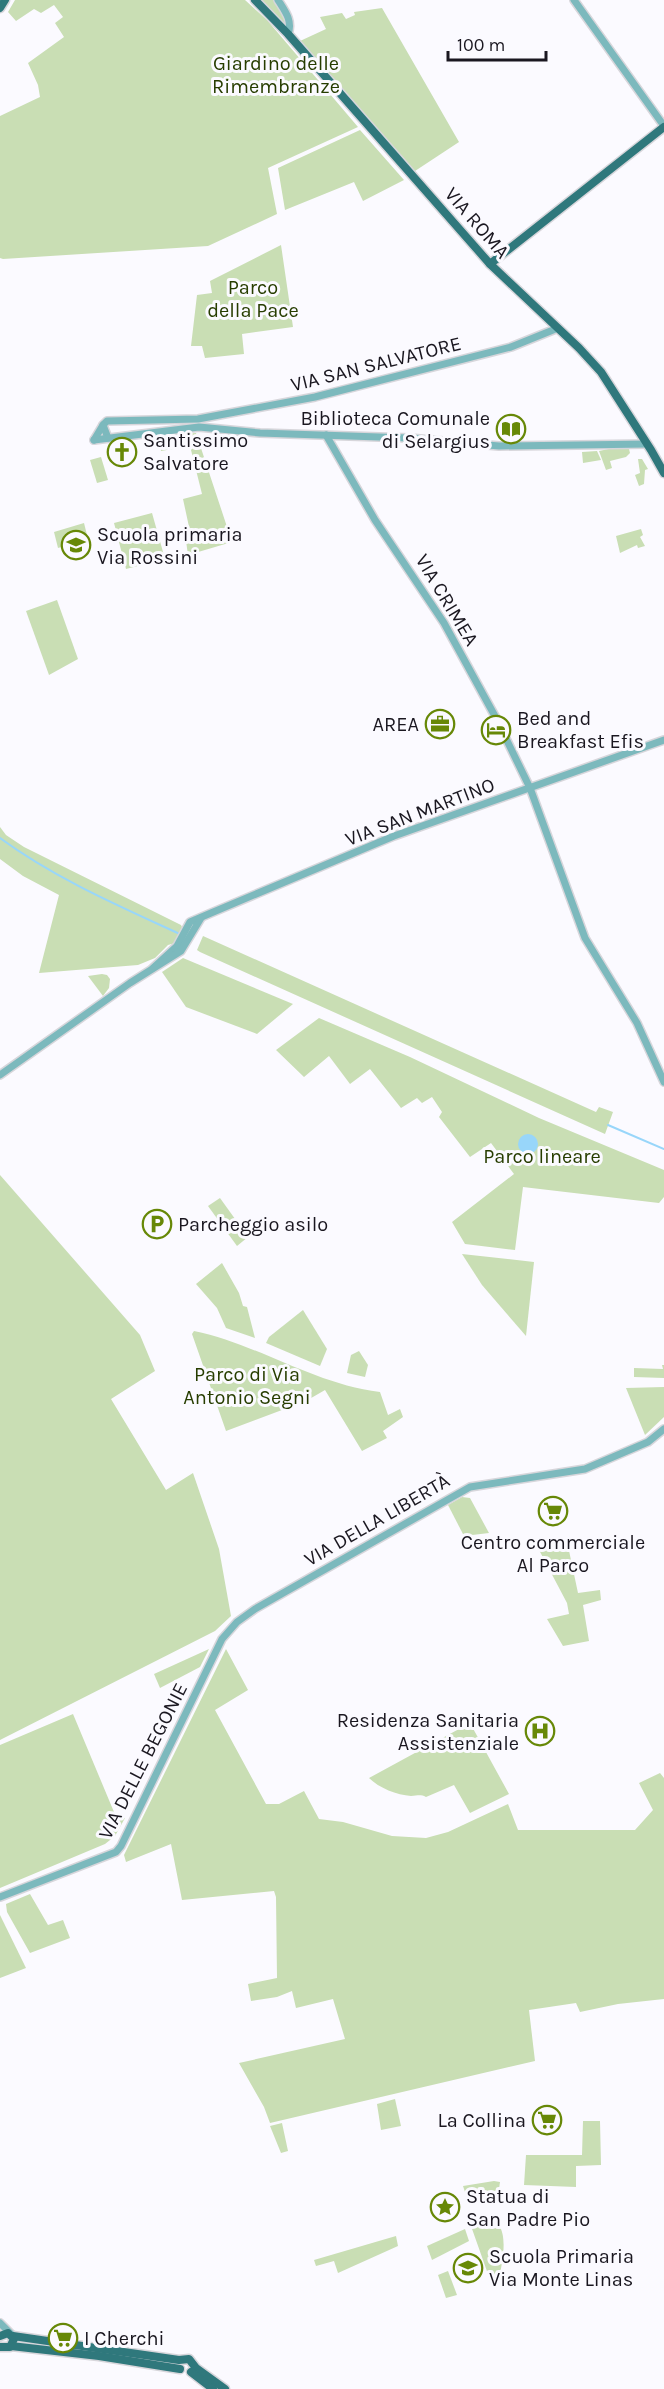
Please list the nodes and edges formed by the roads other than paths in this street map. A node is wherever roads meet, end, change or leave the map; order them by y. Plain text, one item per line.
1 (255, 0) edge
2 (278, 0) edge
3 (574, 0) edge
4 (289, 31) junction
5 (664, 127) edge
6 (490, 264) junction
7 (558, 328) junction
8 (199, 423) junction
9 (103, 425) junction
10 (327, 435) junction
11 (108, 438) junction
12 (647, 444) junction
13 (664, 473) edge
14 (664, 740) edge
15 (530, 788) junction
16 (0, 1075) edge
17 (664, 1082) edge
18 (664, 1429) edge
19 (222, 1639) joint
20 (0, 1897) edge
21 (0, 2323) edge
22 (12, 2335) junction
23 (2, 2341) edge
24 (182, 2365) junction
25 (192, 2368) junction
26 (213, 2389) edge
27 (225, 2389) edge

1 - 4 main road, VIA ROMA
2 - 4 street
3 - 5 street
4 - 6 main road, VIA ROMA
5 - 6 main road
6 - 7 main road, VIA ROMA
7 - 8 street, VIA SAN SALVATORE
7 - 12 main road, VIA ROMA
8 - 9 street
8 - 10 street
8 - 11 street
9 - 11 street
9 - 11 street
10 - 12 street
10 - 15 street, VIA CRIMEA
12 - 13 main road, VIA ROMA
14 - 15 street, VIA SAN MARTINO
15 - 16 street, VIA SAN MARTINO
15 - 17 street, VIA CRIMEA
18 - 19 street, VIA DELLA LIBERTÀ
19 - 20 street, VIA DELLE BEGONIE
21 - 22 street
22 - 23 main road
22 - 24 main road
23 - 24 main road
24 - 25 main road
24 - 25 main road
25 - 26 main road
25 - 27 main road

